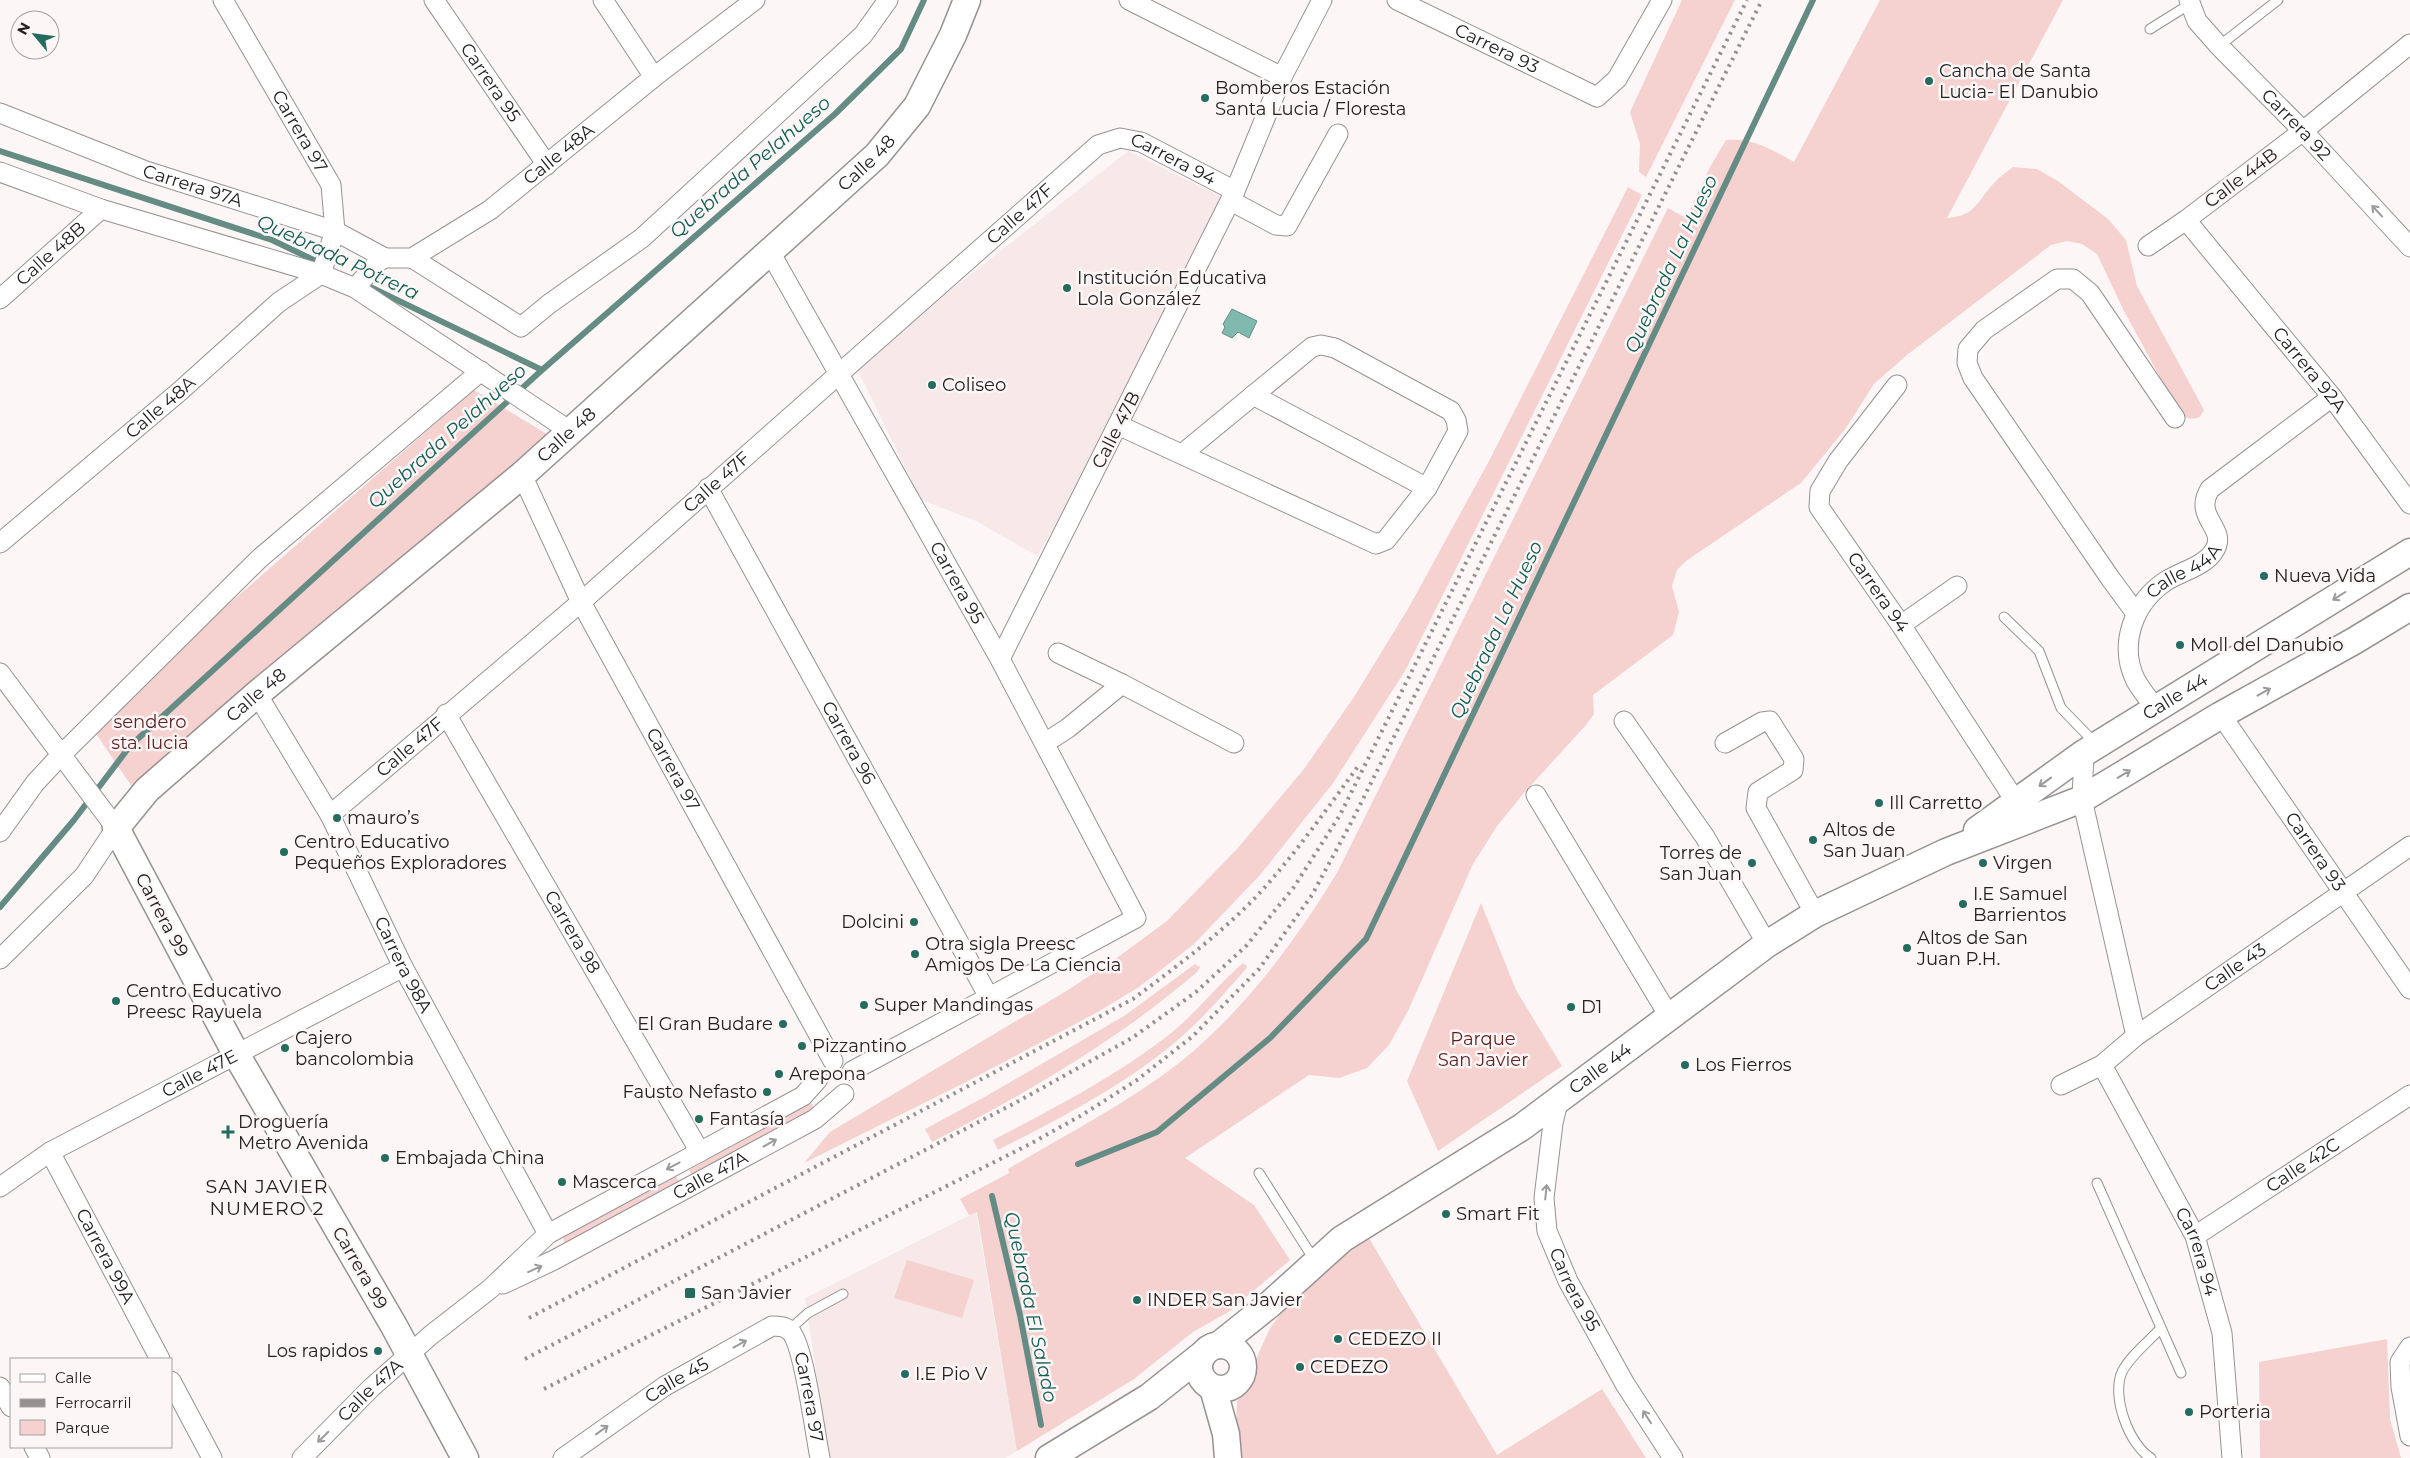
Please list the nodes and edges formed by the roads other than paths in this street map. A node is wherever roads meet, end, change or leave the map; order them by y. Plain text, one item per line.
1 (223, 0) edge
2 (434, 0) edge
3 (603, 0) edge
4 (755, 0) edge
5 (967, 0) edge
6 (1129, 0) edge
7 (1322, 0) edge
8 (1397, 0) edge
9 (1662, 0) edge
10 (2278, 0) edge
11 (2189, 2) edge
12 (880, 4) edge
13 (2150, 29) dead end
14 (2410, 44) edge
15 (2219, 46) junction
16 (1282, 76) junction
17 (654, 77) junction
18 (0, 113) edge
19 (2303, 131) junction
20 (1338, 134) dead end
21 (1098, 145) joint
22 (547, 165) junction
23 (0, 172) edge
24 (1233, 196) junction
25 (101, 208) junction
26 (2186, 220) junction
27 (335, 233) junction
28 (2148, 246) dead end
29 (2410, 247) edge
30 (770, 252) junction
31 (412, 258) junction
32 (382, 259) junction
33 (322, 272) junction
34 (357, 286) junction
35 (0, 299) edge
36 (481, 371) junction
37 (837, 373) junction
38 (1897, 385) dead end
39 (1253, 395) junction
40 (2332, 396) junction
41 (2175, 418) dead end
42 (1118, 425) junction
43 (570, 431) junction
44 (1182, 454) junction
45 (522, 475) junction
46 (708, 488) junction
47 (1427, 488) junction
48 (2410, 504) edge
49 (0, 544) edge
50 (2410, 552) edge
51 (1957, 586) dead end
52 (581, 602) junction
53 (2410, 607) edge
54 (2135, 612) junction
55 (2004, 617) dead end
56 (1901, 625) junction
57 (1058, 652) dead end
58 (1000, 659) junction
59 (0, 673) edge
60 (1122, 684) junction
61 (257, 694) junction
62 (2156, 708) junction
63 (446, 714) junction
64 (2221, 715) junction
65 (1624, 721) dead end
66 (1045, 743) junction
67 (1234, 743) dead end
68 (1725, 743) dead end
69 (2090, 749) junction
70 (66, 760) junction
71 (1536, 795) dead end
72 (2082, 799) junction
73 (2016, 802) junction
74 (330, 815) junction
75 (113, 823) junction
76 (0, 832) edge
77 (2410, 846) edge
78 (1946, 852) junction
79 (2344, 892) junction
80 (1815, 914) junction
81 (1767, 944) junction
82 (0, 959) edge
83 (404, 967) junction
84 (2410, 989) edge
85 (990, 998) junction
86 (1669, 1016) junction
87 (2136, 1036) junction
88 (236, 1054) junction
89 (833, 1061) junction
90 (2102, 1065) junction
91 (852, 1070) junction
92 (818, 1079) junction
93 (2061, 1085) dead end
94 (844, 1094) junction
95 (2410, 1095) edge
96 (1558, 1102) junction
97 (50, 1152) junction
98 (700, 1152) junction
99 (1259, 1173) dead end
100 (2097, 1183) dead end
101 (0, 1187) edge
102 (548, 1234) junction
103 (2195, 1236) junction
104 (1316, 1261) junction
105 (490, 1290) junction
106 (843, 1294) dead end
107 (1269, 1306) junction
108 (2160, 1329) junction
109 (792, 1333) junction
110 (1211, 1349) junction
111 (408, 1354) junction
112 (2405, 1354) edge
113 (159, 1358) edge
114 (1241, 1372) junction
115 (2181, 1373) dead end
116 (172, 1383) edge
117 (0, 1386) edge
118 (1209, 1386) junction
119 (1149, 1397) junction
120 (10, 1404) edge
121 (2410, 1436) edge
122 (1228, 1452) edge
123 (212, 1458) edge
124 (302, 1458) edge
125 (464, 1458) edge
126 (563, 1458) edge
127 (820, 1458) edge
128 (1049, 1458) edge
129 (1673, 1458) edge
130 (2151, 1458) edge
131 (2232, 1458) edge

1 - 27 street, Carrera 97
2 - 22 street, Carrera 95
3 - 17 street
4 - 17 street, Calle 48A
5 - 30 street, Calle 48
6 - 16 street
7 - 16 street, Calle 47B
8 - 9 street, Carrera 93
10 - 15 lane
11 - 13 lane
11 - 15 street, Carrera 92
12 - 31 street
14 - 19 street, Calle 44B
15 - 19 street, Carrera 92
16 - 24 street, Calle 47B
17 - 22 street, Calle 48A
18 - 27 street, Carrera 97A
19 - 26 street, Calle 44B
29 -> 19 street, Carrera 92
20 - 24 street, Carrera 94
21 - 24 street, Carrera 94
21 - 37 street, Calle 47F
22 - 31 street, Calle 48A
23 - 25 street
24 - 42 street, Calle 47B
25 - 33 street
25 - 35 street, Calle 48B
26 - 28 street, Calle 44B
26 - 40 street, Carrera 92A
27 - 32 street, Carrera 97A
27 - 33 street, Carrera 97
30 - 37 street, Carrera 95
30 - 43 street, Calle 48
31 - 32 street
32 - 34 street
33 - 34 street
33 - 49 street, Calle 48A
34 - 36 street
36 - 43 street
36 - 70 street
37 - 46 street, Calle 47F
37 - 58 street, Carrera 95
38 - 56 street, Carrera 94
39 - 44 street
39 - 47 street
39 - 47 street
40 - 48 street, Carrera 92A
40 - 54 street, Calle 44A
41 - 54 street
42 - 44 street
42 - 58 street, Calle 47B
43 - 45 street, Calle 48
44 - 47 street
45 - 52 street, Carrera 97
45 - 61 street, Calle 48
46 - 52 street, Calle 47F
46 - 85 street, Carrera 96
50 -> 62 street, Calle 44
51 - 56 street
52 - 63 street, Calle 47F
52 - 89 street, Carrera 97
64 -> 53 street, Calle 44
54 - 62 street, Calle 44A
55 - 69 lane
56 - 73 street, Carrera 94
57 - 60 street
58 - 66 street, Carrera 95
59 - 70 street, Carrera 99
60 - 66 street
60 - 67 street
61 - 74 street, Carrera 98A
61 - 75 street, Calle 48
62 - 69 street, Calle 44
63 - 74 street, Calle 47F
63 - 98 street, Carrera 98
72 -> 64 street, Calle 44
64 - 79 street, Carrera 93
65 - 81 street
66 - 85 street, Carrera 95
68 - 80 street
69 - 72 street
69 -> 73 street, Calle 44
70 - 75 street, Carrera 99
70 - 76 street
71 - 86 street
72 - 78 street, Calle 44
72 - 87 street
73 - 78 street, Calle 44
74 - 83 street, Carrera 98A
75 - 82 street
75 - 88 street, Carrera 99
77 - 79 street, Calle 43
78 - 80 street, Calle 44
79 - 84 street, Carrera 93
79 - 87 street, Calle 43
80 - 81 street, Calle 44
81 - 86 street, Calle 44
83 - 88 street, Calle 47E
83 - 102 street, Carrera 98A
85 - 91 street
86 - 96 street, Calle 44
87 - 90 street, Calle 43
88 - 97 street, Calle 47E
88 - 111 street, Carrera 99
89 - 91 street
89 - 92 street
90 - 93 street, Calle 43
90 - 103 street, Carrera 94
91 - 94 street
92 - 94 street
92 - 98 street, Calle 47A
105 -> 94 street, Calle 47A
95 - 103 street, Calle 42C
96 - 104 street, Calle 44
129 -> 96 street, Carrera 95
97 - 101 street, Calle 47E
97 - 113 street, Carrera 99A
98 -> 102 street, Calle 47A
99 - 104 lane
100 - 108 lane
102 - 105 street, Calle 47A
103 - 131 street, Carrera 94
104 - 107 street, Calle 44
105 - 111 street, Calle 47A
106 - 109 lane
107 - 110 street, Calle 44
107 - 114 street, Calle 44
108 - 115 lane
108 - 130 lane
126 -> 109 street, Calle 45
109 - 127 street, Carrera 97
110 - 114 street
110 - 118 street
110 - 119 street, Calle 44
111 -> 124 street, Calle 47A
111 - 125 street, Carrera 99
112 - 121 street
114 - 118 street
114 - 122 street
116 - 123 street
117 - 120 street
118 - 119 street, Calle 44
118 - 122 street
119 - 128 street, Calle 44

